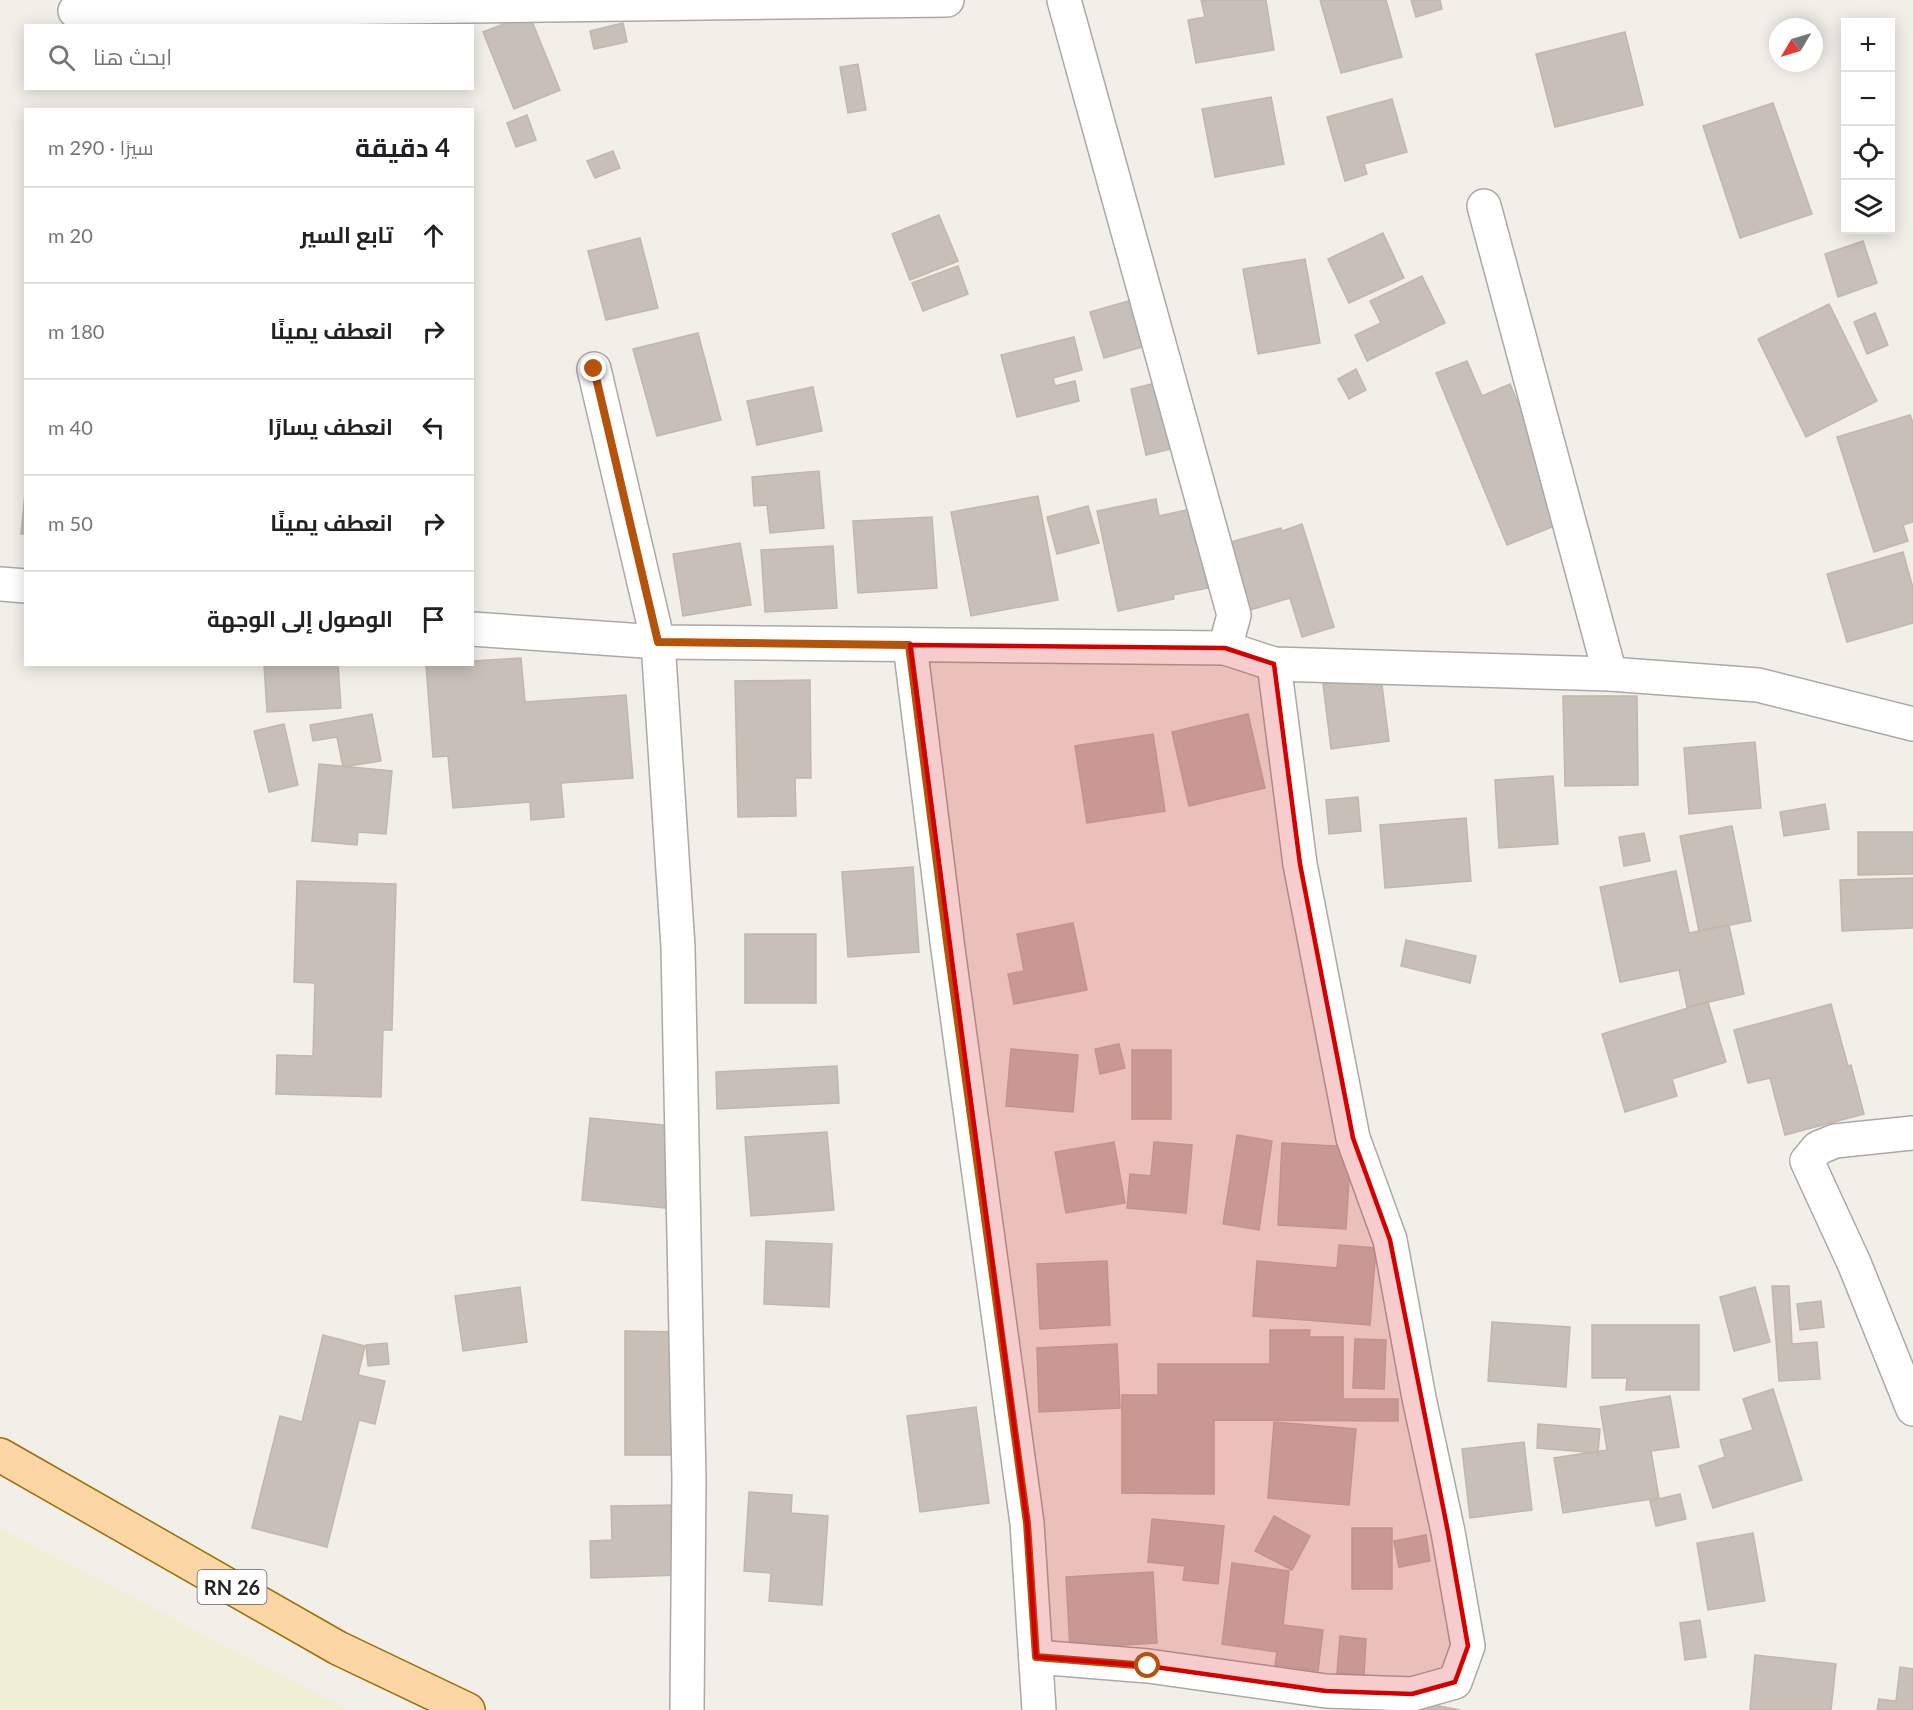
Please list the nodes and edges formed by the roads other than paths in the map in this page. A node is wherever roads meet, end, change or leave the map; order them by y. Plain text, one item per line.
1 (947, 0) edge
2 (1064, 0) edge
3 (75, 11) dead end
4 (1484, 206) dead end
5 (594, 369) dead end
6 (0, 584) edge
7 (24, 586) edge
8 (474, 629) edge
9 (658, 642) junction
10 (909, 645) junction
11 (1226, 648) junction
12 (1274, 664) junction
13 (1610, 674) junction
14 (1913, 724) edge
15 (1913, 1133) edge
16 (1913, 1409) edge
17 (0, 1455) edge
18 (1036, 1657) junction
19 (468, 1710) edge
20 (687, 1710) edge
21 (1040, 1710) edge

1 - 3 street
2 - 11 street
4 - 13 street
5 - 9 street
6 - 7 street
8 - 9 street
9 - 10 street
9 - 20 street
10 - 11 street
10 - 18 street
11 - 12 street
12 - 13 street
12 - 18 street
13 - 14 street
15 - 16 street
17 - 19 main road, RN 26
18 - 21 street

